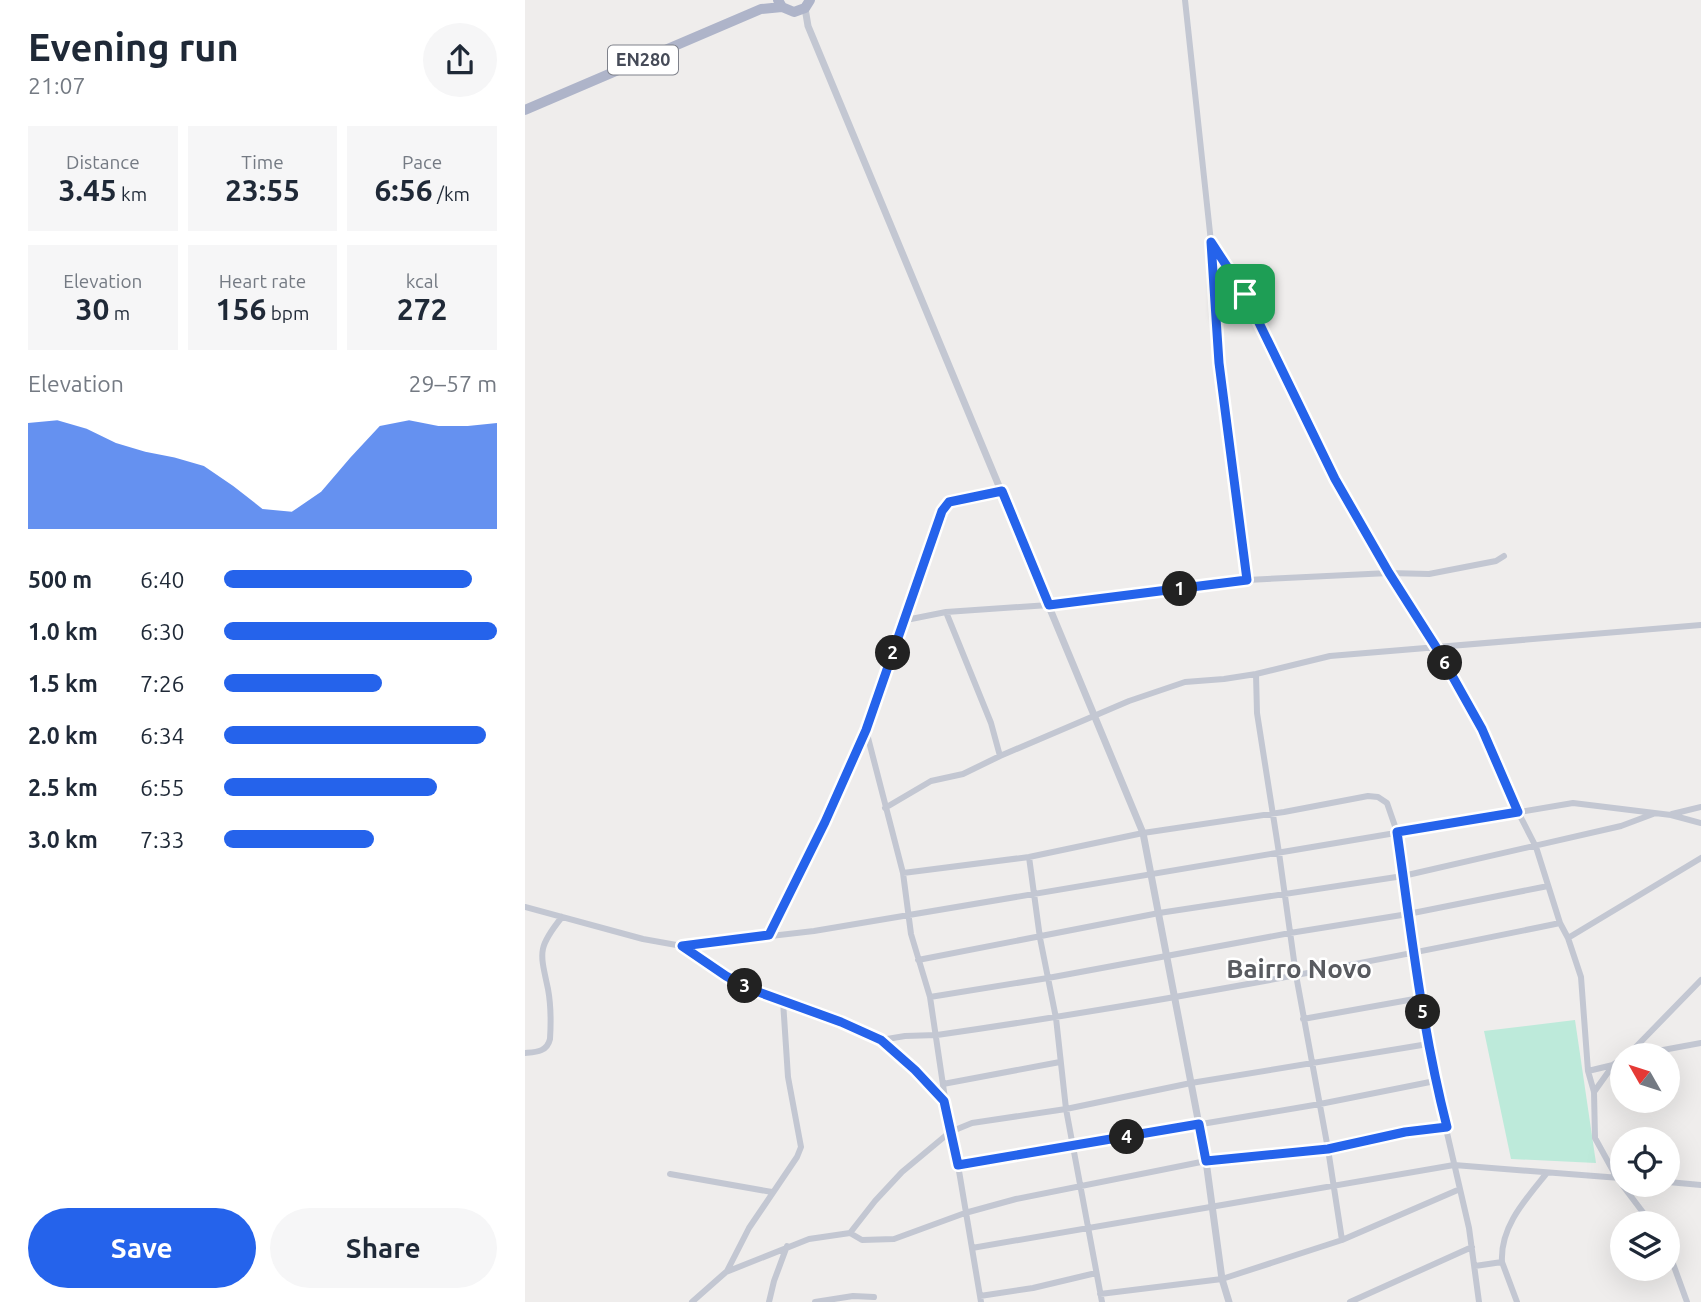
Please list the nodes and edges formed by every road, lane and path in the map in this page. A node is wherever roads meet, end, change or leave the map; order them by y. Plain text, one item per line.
1 (771, 0) edge
2 (1185, 0) edge
3 (780, 4) edge
4 (807, 4) edge
5 (761, 9) junction
6 (794, 12) junction
7 (807, 26) junction
8 (525, 110) edge
9 (1211, 242) junction
10 (1002, 491) junction
11 (1504, 556) dead end
12 (1389, 573) junction
13 (1247, 580) junction
14 (1049, 605) junction
15 (946, 612) junction
16 (906, 620) junction
17 (1701, 625) edge
18 (1436, 647) junction
19 (1257, 674) junction
20 (1094, 717) junction
21 (866, 730) junction
22 (1000, 756) junction
23 (1701, 807) edge
24 (885, 808) junction
25 (1518, 812) junction
26 (1273, 813) junction
27 (1653, 814) junction
28 (1671, 814) junction
29 (1701, 823) edge
30 (1397, 832) junction
31 (1143, 833) junction
32 (1537, 847) junction
33 (1279, 852) junction
34 (1028, 857) junction
35 (1701, 858) edge
36 (1151, 872) junction
37 (902, 873) junction
38 (1403, 876) junction
39 (1548, 886) junction
40 (1284, 893) junction
41 (1033, 895) junction
42 (525, 907) edge
43 (1159, 913) junction
44 (908, 914) junction
45 (1408, 914) junction
46 (562, 917) junction
47 (1560, 923) junction
48 (1290, 933) junction
49 (769, 935) junction
50 (1040, 938) junction
51 (1568, 938) junction
52 (682, 946) junction
53 (1414, 954) junction
54 (1168, 956) junction
55 (918, 960) junction
56 (1296, 975) junction
57 (1048, 978) junction
58 (1701, 980) edge
59 (930, 998) junction
60 (1175, 998) junction
61 (1420, 998) junction
62 (783, 1001) junction
63 (1056, 1018) junction
64 (1303, 1019) junction
65 (937, 1035) junction
66 (881, 1040) junction
67 (1640, 1043) edge
68 (1701, 1043) edge
69 (1429, 1044) junction
70 (1680, 1047) edge
71 (525, 1053) edge
72 (1061, 1062) junction
73 (1312, 1065) junction
74 (1610, 1065) edge
75 (1610, 1070) edge
76 (1588, 1071) junction
77 (1435, 1081) junction
78 (1191, 1083) junction
79 (943, 1084) junction
80 (1594, 1092) junction
81 (944, 1101) junction
82 (1320, 1104) junction
83 (1066, 1109) junction
84 (1199, 1124) junction
85 (1447, 1127) junction
86 (950, 1132) junction
87 (1073, 1147) junction
88 (1328, 1149) junction
89 (1206, 1161) junction
90 (1610, 1162) edge
91 (958, 1165) junction
92 (1454, 1165) junction
93 (670, 1174) dead end
94 (1546, 1174) junction
95 (1610, 1177) edge
96 (1680, 1183) edge
97 (1701, 1185) edge
98 (1334, 1186) junction
99 (1082, 1187) junction
100 (1460, 1189) junction
101 (772, 1192) junction
102 (1213, 1208) junction
103 (965, 1213) junction
104 (1087, 1228) junction
105 (851, 1233) junction
106 (1342, 1240) junction
107 (787, 1246) junction
108 (1472, 1247) junction
109 (972, 1248) junction
110 (1502, 1262) junction
111 (1475, 1266) junction
112 (726, 1272) junction
113 (1096, 1273) junction
114 (1222, 1279) junction
115 (1679, 1281) edge
116 (1100, 1293) junction
117 (874, 1297) dead end
118 (981, 1299) edge
119 (692, 1302) edge
120 (769, 1302) edge
121 (815, 1302) edge
122 (1102, 1302) edge
123 (1229, 1302) edge
124 (1350, 1302) edge
125 (1479, 1302) edge
126 (1517, 1302) edge
127 (1687, 1302) edge

1 - 5 main road, EN280
2 - 9 street
3 - 5 main road, EN280
3 - 6 main road, EN280
4 - 6 main road
4 - 7 street
5 - 8 main road, EN280
6 - 7 street
7 - 10 street
9 - 12 street
9 - 13 street
10 - 14 street
10 - 16 street
11 - 12 street
12 - 13 street
12 - 18 street
13 - 14 street
14 - 15 street
14 - 20 street
15 - 16 street
15 - 22 street
16 - 21 street
17 - 18 street
18 - 19 street
18 - 25 street
19 - 20 street
19 - 26 street
20 - 22 street
20 - 31 street
21 - 24 street
21 - 49 street
22 - 24 street
23 - 28 street
24 - 37 street
25 - 27 street
25 - 30 street
25 - 32 street
26 - 30 street
26 - 31 street
26 - 33 street
27 - 28 street
27 - 32 street
28 - 29 street
30 - 33 street
30 - 38 street
31 - 34 street
31 - 36 street
32 - 38 street
32 - 39 street
33 - 36 street
33 - 40 street
34 - 37 street
34 - 41 street
35 - 51 street
36 - 41 street
36 - 43 street
37 - 44 street
38 - 40 street
38 - 45 street
39 - 45 street
39 - 47 street
40 - 43 street
40 - 48 street
41 - 44 street
41 - 50 street
42 - 46 street
43 - 50 street
43 - 54 street
44 - 49 street
44 - 55 street
45 - 48 street
45 - 53 street
46 - 52 street
46 - 71 street
47 - 51 street
47 - 53 street
48 - 54 street
48 - 56 street
49 - 52 street
50 - 55 street
50 - 57 street
51 - 76 street
52 - 62 street
53 - 56 street
53 - 61 street
54 - 57 street
54 - 60 street
55 - 59 street
56 - 60 street
56 - 64 street
57 - 59 street
57 - 63 street
58 - 67 street
59 - 65 street
60 - 63 street
60 - 78 street
61 - 64 street
61 - 69 street
62 - 66 street
62 - 101 street
63 - 65 street
63 - 72 street
64 - 73 street
65 - 66 street
65 - 79 street
66 - 81 street
68 - 70 street
69 - 73 street
69 - 77 street
72 - 79 street
72 - 83 street
73 - 78 street
73 - 82 street
74 - 76 street
75 - 80 street
76 - 80 street
77 - 82 street
77 - 85 street
78 - 83 street
78 - 84 street
79 - 81 street
80 - 90 street
81 - 86 street
82 - 84 street
82 - 88 street
83 - 86 street
83 - 87 street
84 - 87 street
84 - 89 street
85 - 88 street
85 - 92 street
86 - 91 street
86 - 105 street
87 - 91 street
87 - 99 street
88 - 89 street
88 - 98 street
89 - 99 street
89 - 102 street
91 - 103 street
92 - 94 street
92 - 98 street
92 - 100 street
93 - 101 street
94 - 95 street
94 - 110 street
96 - 97 street
98 - 102 street
98 - 106 street
99 - 103 street
99 - 104 street
100 - 106 street
100 - 108 street
101 - 112 street
102 - 104 street
102 - 114 street
103 - 105 street
103 - 109 street
104 - 109 street
104 - 113 street
105 - 107 street
106 - 114 street
107 - 112 street
107 - 120 street
108 - 111 street
108 - 124 street
109 - 118 street
110 - 111 street
110 - 126 street
111 - 125 street
112 - 119 street
113 - 116 street
113 - 118 street
114 - 116 street
114 - 123 street
115 - 127 street
116 - 122 street
117 - 121 street

